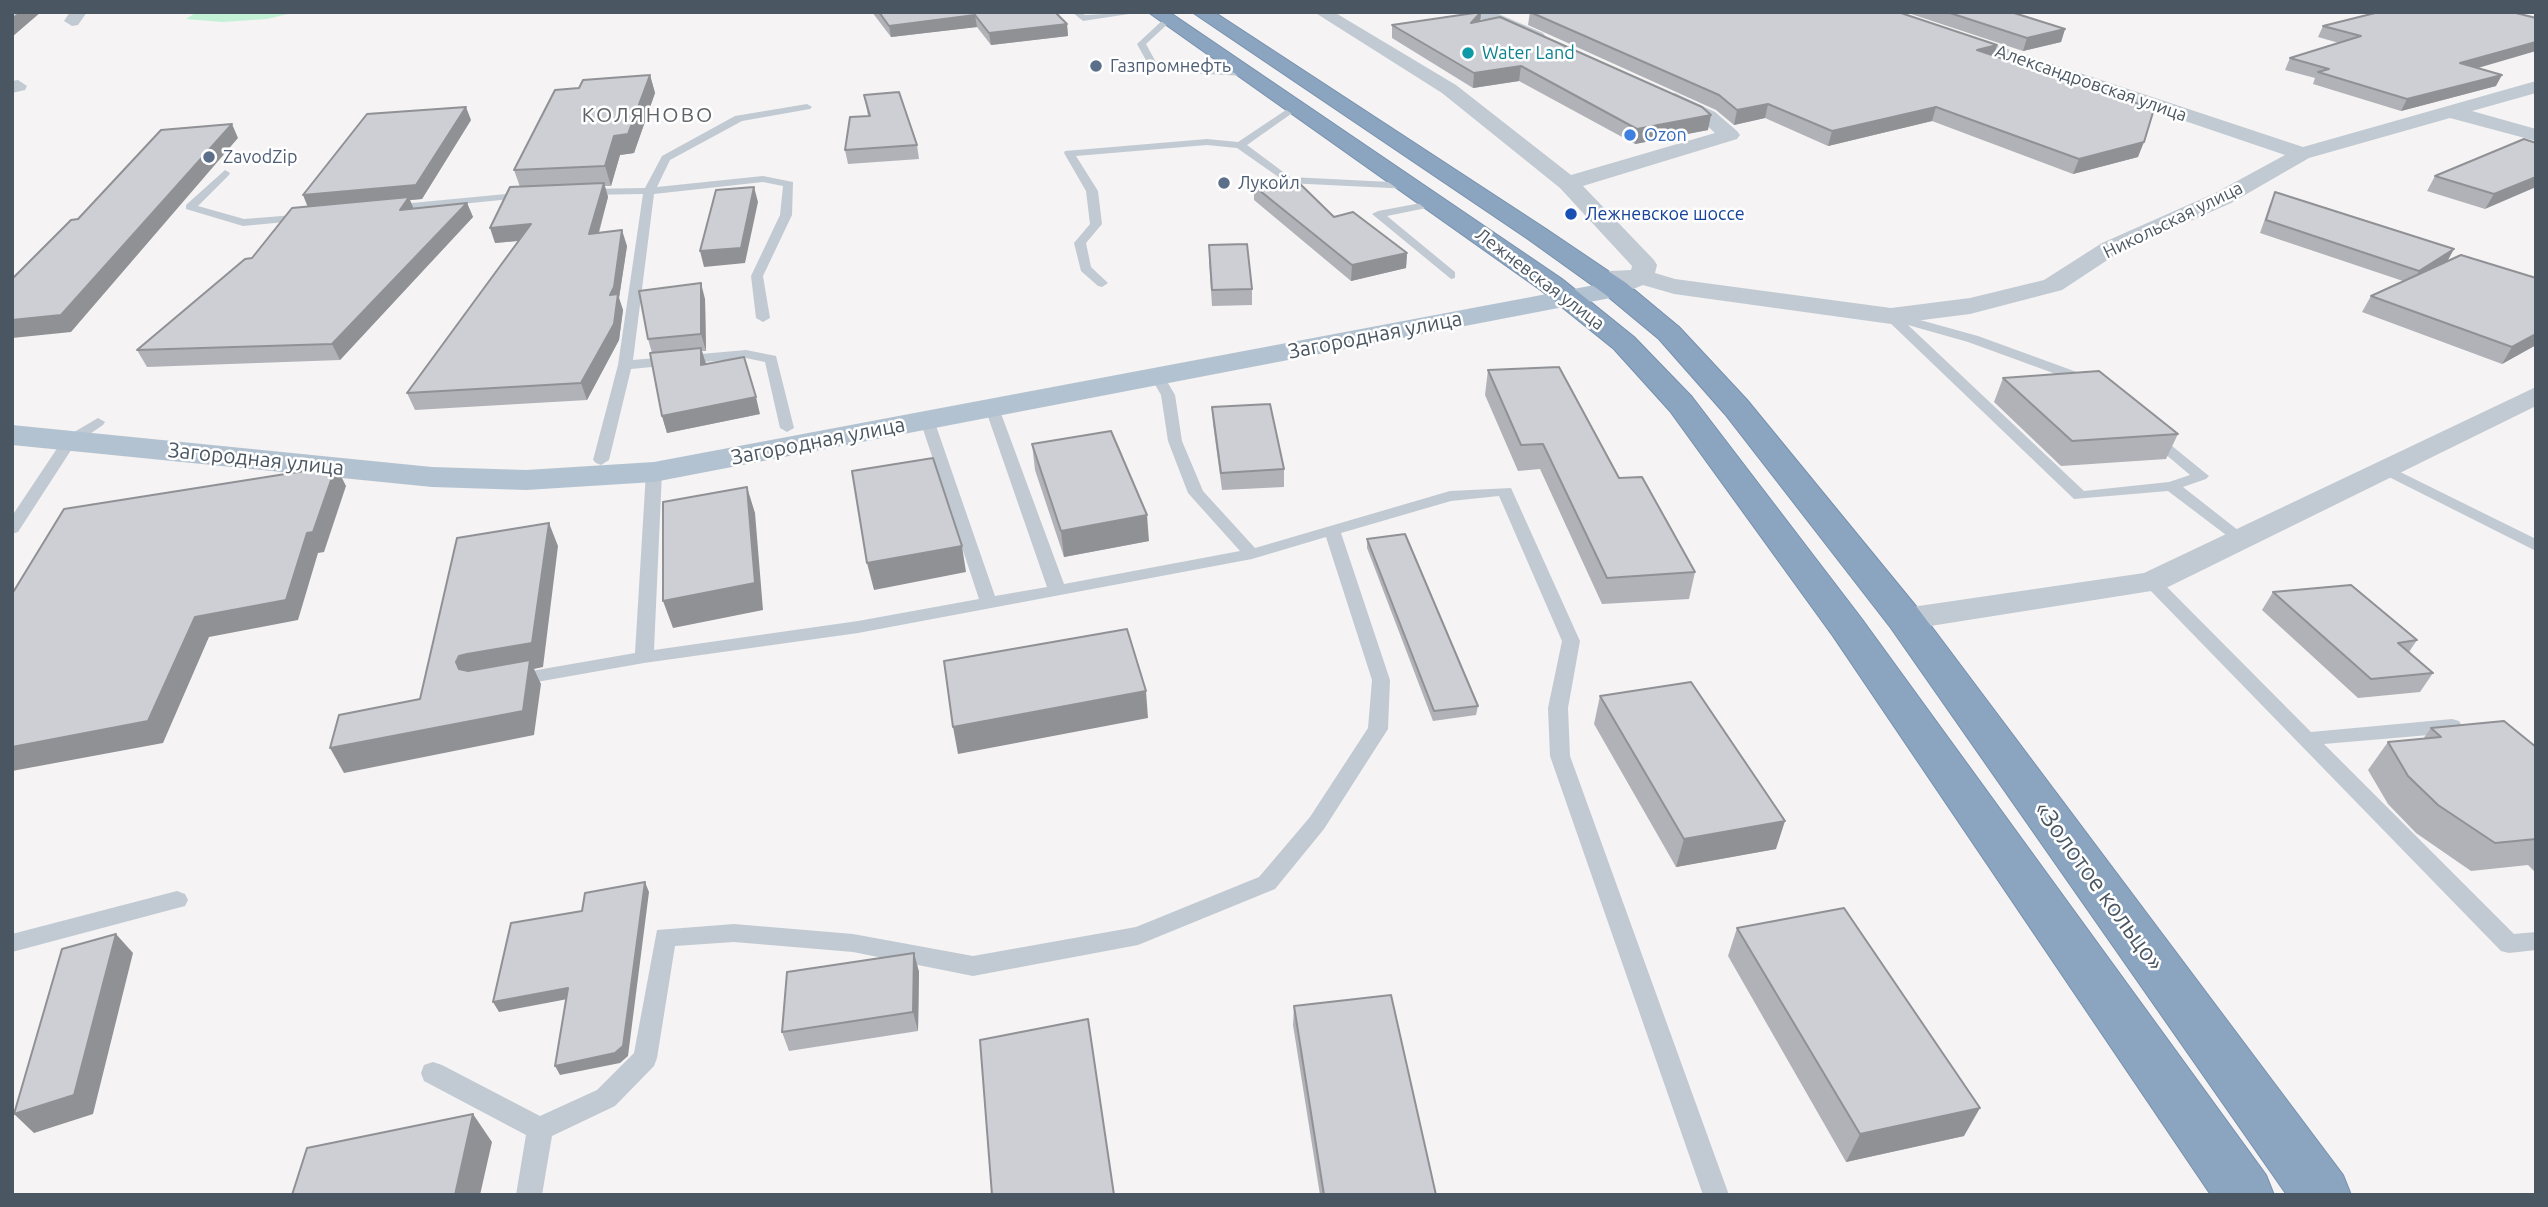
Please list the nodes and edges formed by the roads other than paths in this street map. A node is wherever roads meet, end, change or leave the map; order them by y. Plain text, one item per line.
1 (1076, 12) edge
2 (1138, 12) edge
3 (1201, 12) edge
4 (1879, 12) edge
5 (1327, 13) edge
6 (1478, 13) edge
7 (1163, 16) edge
8 (1561, 48) edge
9 (1245, 73) junction
10 (1647, 87) edge
11 (2536, 87) edge
12 (807, 107) dead end
13 (1295, 107) junction
14 (2452, 112) junction
15 (2536, 135) edge
16 (1240, 145) junction
17 (2302, 154) junction
18 (225, 173) dead end
19 (1568, 183) junction
20 (1411, 186) junction
21 (649, 191) junction
22 (566, 193) edge
23 (546, 194) edge
24 (1437, 203) junction
25 (381, 209) edge
26 (326, 215) edge
27 (1451, 275) dead end
28 (1618, 281) junction
29 (1102, 283) dead end
30 (1560, 292) junction
31 (1891, 316) junction
32 (763, 318) dead end
33 (625, 365) junction
34 (1157, 376) junction
35 (2100, 394) edge
36 (2536, 395) edge
37 (992, 408) junction
38 (12, 415) edge
39 (927, 420) junction
40 (98, 422) junction
41 (2140, 427) edge
42 (787, 428) junction
43 (12, 435) edge
44 (69, 441) junction
45 (601, 460) junction
46 (2386, 470) junction
47 (654, 472) junction
48 (2171, 486) junction
49 (18, 512) edge
50 (12, 529) edge
51 (1332, 530) junction
52 (2240, 538) junction
53 (2536, 546) edge
54 (1252, 554) junction
55 (1874, 580) joint
56 (2152, 582) junction
57 (1058, 592) junction
58 (989, 604) junction
59 (1905, 619) junction
60 (644, 657) junction
61 (493, 684) edge
62 (2471, 724) edge
63 (2306, 738) junction
64 (177, 900) dead end
65 (2536, 941) edge
66 (12, 943) edge
67 (433, 1073) dead end
68 (540, 1129) junction
69 (529, 1195) edge
70 (1716, 1195) edge
71 (2245, 1195) edge
72 (2322, 1195) edge

1 - 2 lane
3 - 28 highway, Лежневская улица
4 - 17 street, Александровская улица
5 - 19 street
6 - 8 street
7 - 9 highway, Лежневская улица
7 - 9 lane
9 - 13 highway, Лежневская улица
10 - 19 street
11 - 14 street, Никольская улица
12 - 21 lane
13 - 16 lane
13 - 20 highway, Лежневская улица
14 - 15 street
14 - 17 street, Никольская улица
16 - 20 lane
16 - 29 lane
17 - 31 street, Никольская улица
18 - 26 lane
19 - 28 street
20 - 24 highway, Лежневская улица
21 - 22 lane
21 - 32 lane
21 - 33 lane
23 - 25 lane
24 - 27 lane
24 - 30 highway, Лежневская улица
28 - 30 main road, Загородная улица
28 - 31 street, Никольская улица
28 - 55 highway, Лежневская улица
30 - 34 main road, Загородная улица
30 - 42 main road, Загородная улица
30 - 71 highway, Лежневская улица
31 - 35 lane
31 - 48 lane
33 - 42 lane
33 - 45 lane
34 - 37 main road, Загородная улица
34 - 54 lane
36 - 46 street
37 - 39 main road, Загородная улица
37 - 57 lane
38 - 40 main road, Загородная улица
39 - 47 main road, Загородная улица
39 - 58 lane
40 - 44 lane
40 - 45 main road, Загородная улица
41 - 48 lane
42 - 45 main road, Загородная улица
43 - 44 main road, Загородная улица
44 - 47 main road, Загородная улица
44 - 49 lane
46 - 52 street
46 - 53 lane
47 - 60 lane
48 - 52 lane
49 - 50 lane
51 - 54 lane
51 - 68 lane
51 - 70 lane
52 - 56 street
54 - 57 lane
55 - 59 highway, «Золотое кольцо»
56 - 59 street
56 - 63 lane
57 - 58 lane
58 - 60 lane
59 - 72 highway, «Золотое кольцо»
60 - 61 lane
62 - 63 lane
63 - 65 lane
64 - 66 lane
67 - 68 lane
68 - 69 lane

